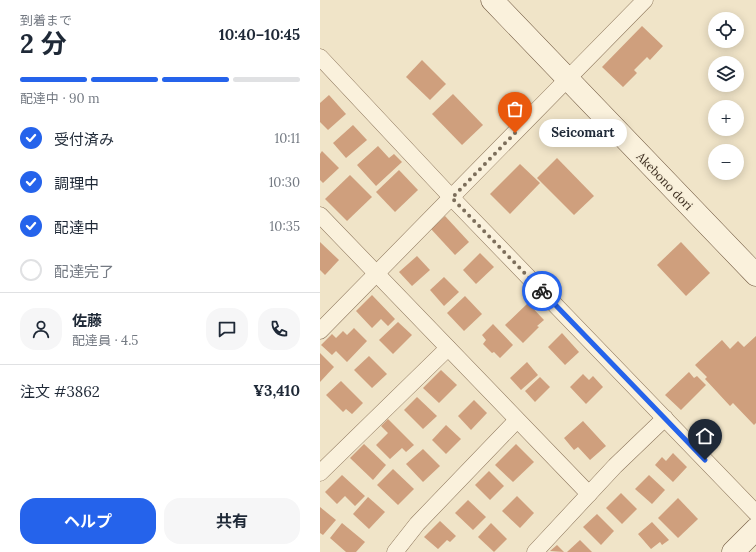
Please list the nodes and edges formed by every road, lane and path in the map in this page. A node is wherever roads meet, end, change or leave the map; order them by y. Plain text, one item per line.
1 (492, 0) edge
2 (645, 0) edge
3 (320, 57) edge
4 (568, 80) junction
5 (452, 198) junction
6 (320, 215) edge
7 (377, 274) junction
8 (756, 275) edge
9 (320, 331) edge
10 (448, 348) junction
11 (665, 418) junction
12 (517, 420) junction
13 (320, 473) edge
14 (589, 494) junction
15 (756, 513) edge
16 (756, 529) edge
17 (395, 552) edge
18 (535, 552) edge
19 (733, 552) edge

1 - 4 street, Akebono dori
2 - 4 street
3 - 5 street
4 - 5 street
4 - 8 street, Akebono dori
5 - 7 street
5 - 11 street
6 - 7 street
7 - 9 street
7 - 10 street
10 - 12 street
10 - 13 street
11 - 14 street
11 - 15 street
12 - 14 street
12 - 17 street
14 - 18 street
16 - 19 street

